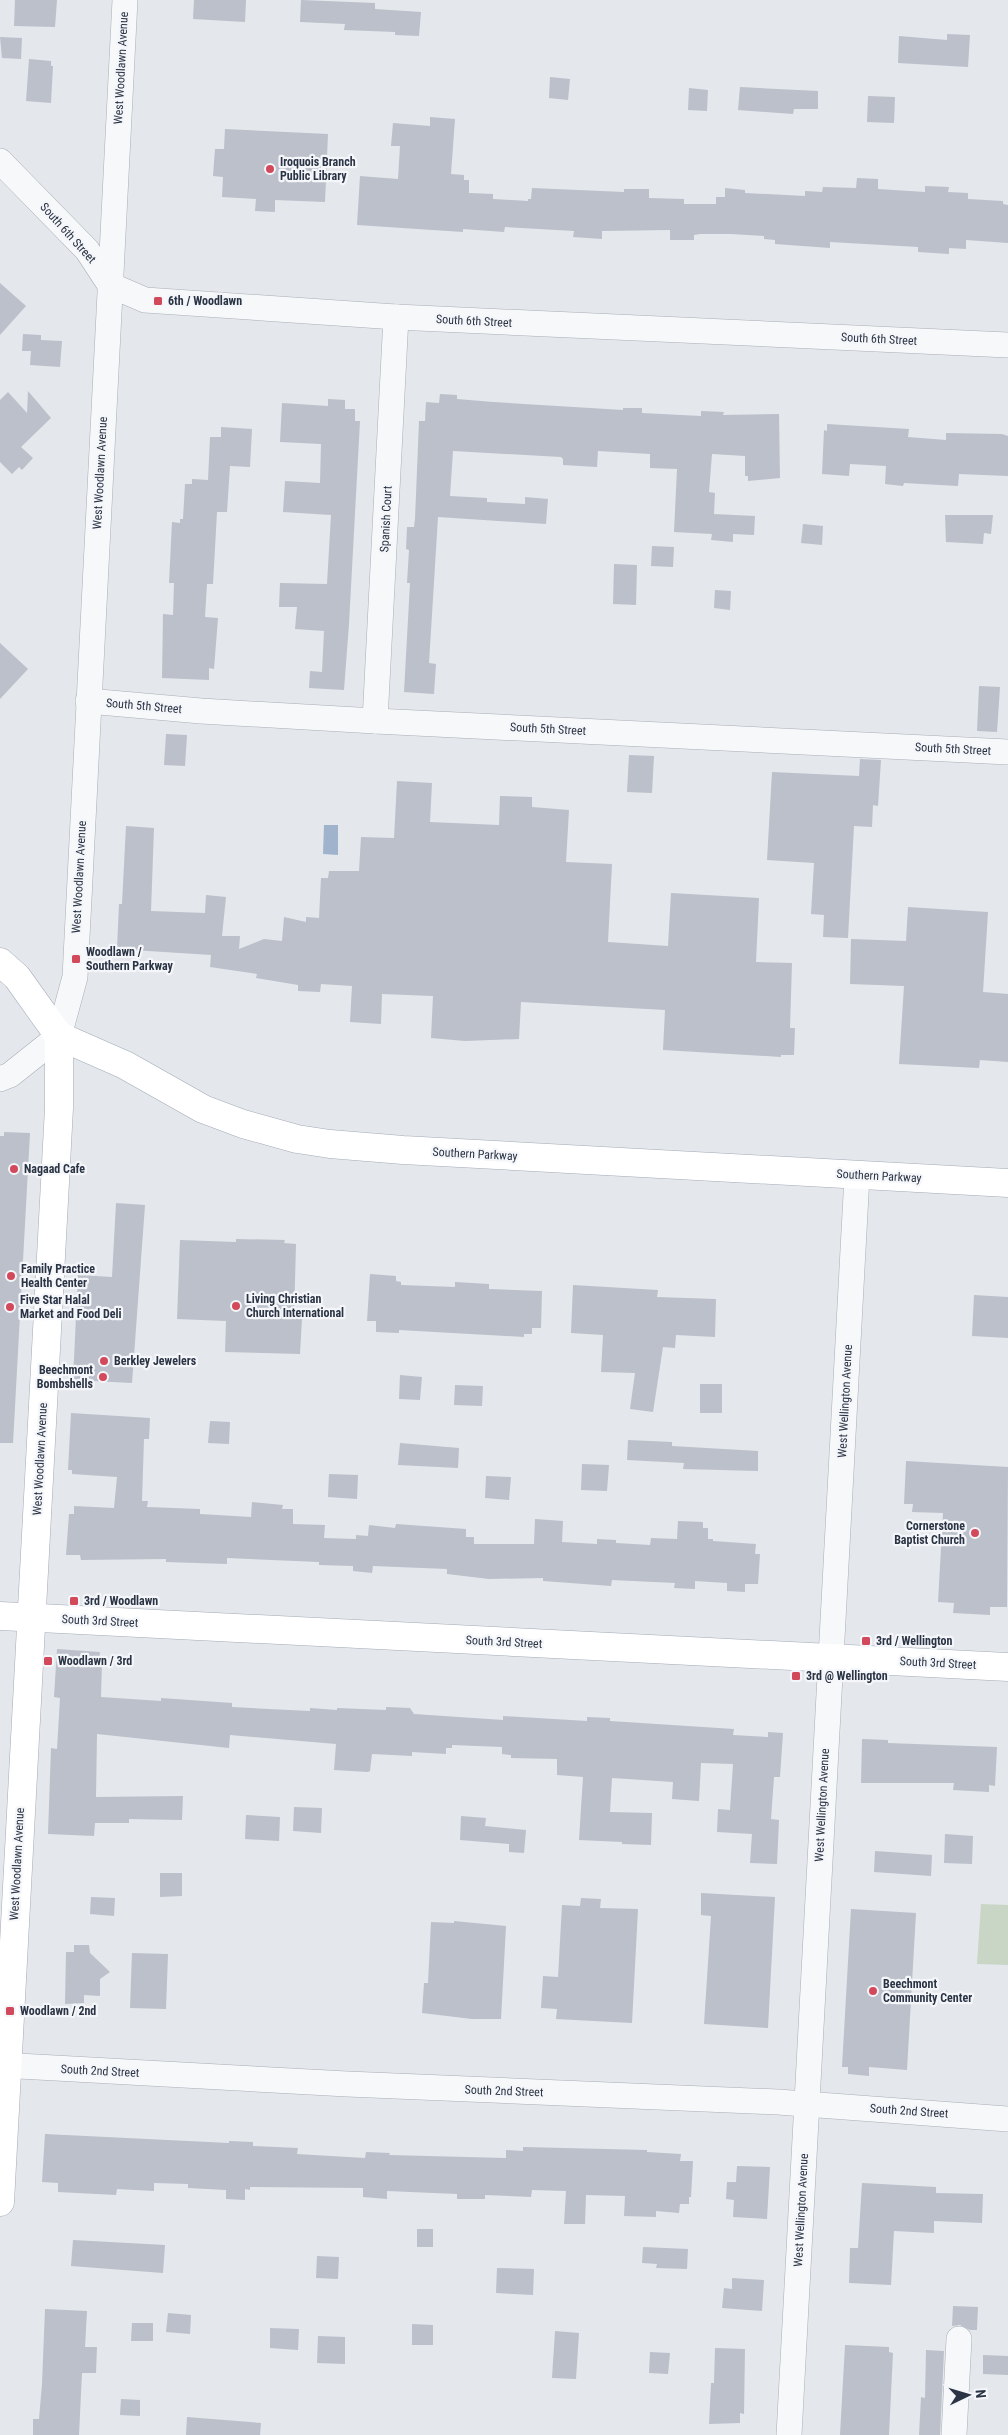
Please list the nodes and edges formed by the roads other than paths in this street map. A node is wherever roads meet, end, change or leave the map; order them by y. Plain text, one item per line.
1 (124, 0) edge
2 (0, 161) edge
3 (110, 285) junction
4 (396, 317) junction
5 (1008, 345) edge
6 (88, 701) junction
7 (375, 721) junction
8 (1008, 752) edge
9 (0, 962) edge
10 (59, 1036) junction
11 (0, 1079) edge
12 (857, 1176) junction
13 (1008, 1183) edge
14 (0, 1616) edge
15 (30, 1618) junction
16 (830, 1659) junction
17 (1008, 1667) edge
18 (3, 2065) edge
19 (807, 2104) junction
20 (1008, 2119) edge
21 (0, 2202) edge
22 (959, 2339) dead end
23 (789, 2435) edge
24 (954, 2435) edge

1 - 3 street, West Woodlawn Avenue
2 - 3 street, South 6th Street
3 - 4 street, South 6th Street
3 - 6 street, West Woodlawn Avenue
4 - 5 street, South 6th Street
4 - 7 street, Spanish Court
6 - 7 street, South 5th Street
6 - 10 street, West Woodlawn Avenue
7 - 8 street, South 5th Street
9 - 10 main road
10 - 11 street
10 - 12 main road, Southern Parkway
10 - 15 main road, West Woodlawn Avenue
12 - 13 main road, Southern Parkway
12 - 16 street, West Wellington Avenue
14 - 15 main road, South 3rd Street
15 - 16 main road, South 3rd Street
15 - 18 main road, West Woodlawn Avenue
16 - 17 main road, South 3rd Street
16 - 19 street, West Wellington Avenue
18 - 19 street, South 2nd Street
18 - 21 main road, West Woodlawn Avenue
19 - 20 street, South 2nd Street
19 - 23 street, West Wellington Avenue
22 - 24 street

